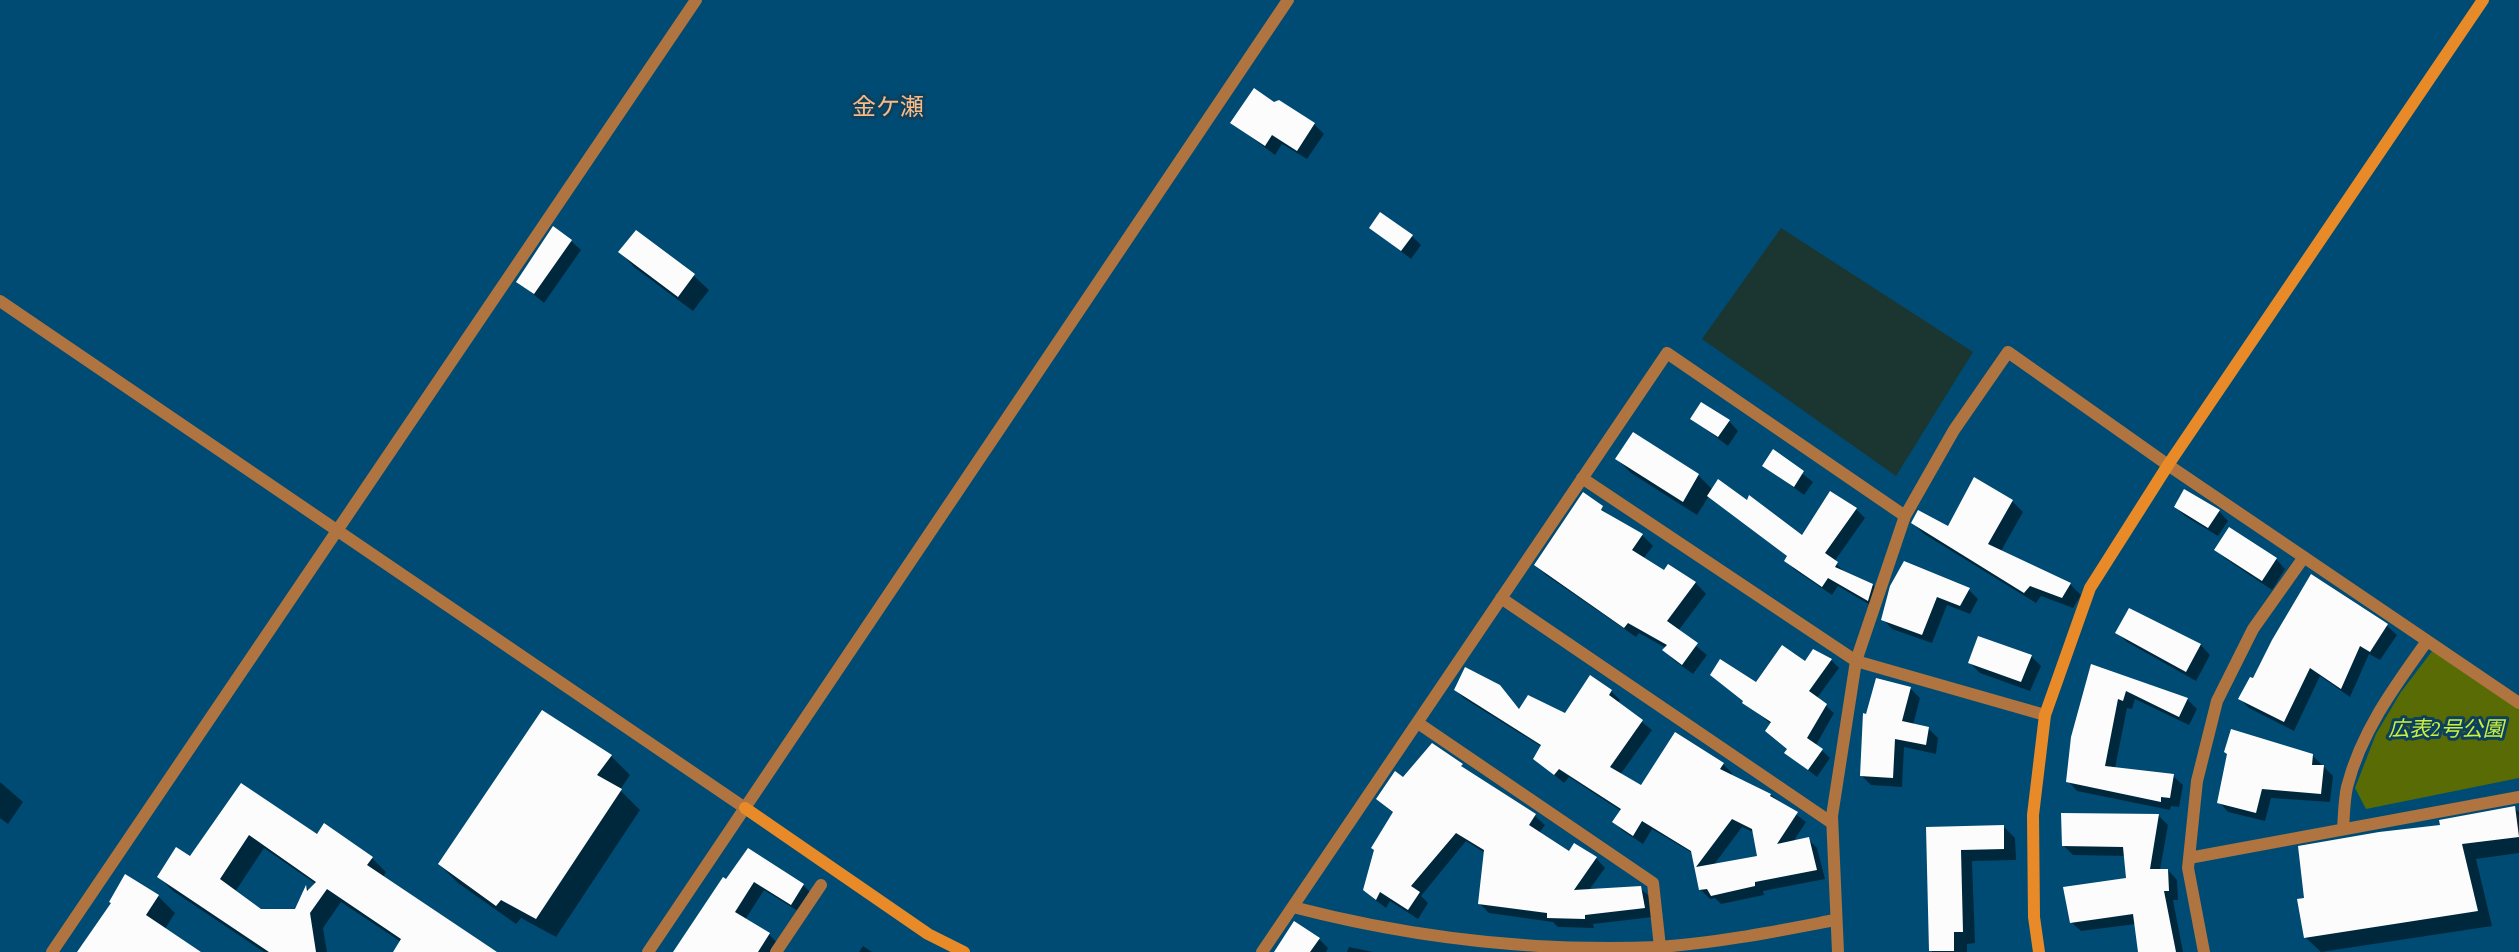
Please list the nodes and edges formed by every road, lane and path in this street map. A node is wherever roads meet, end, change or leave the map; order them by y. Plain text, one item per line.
1 (696, 0) edge
2 (1288, 0) edge
3 (2483, 0) edge
4 (0, 301) edge
5 (2168, 465) junction
6 (1582, 478) junction
7 (1905, 516) junction
8 (337, 530) junction
9 (2304, 557) junction
10 (1501, 598) junction
11 (2427, 641) junction
12 (1856, 661) junction
13 (2519, 703) edge
14 (2045, 715) junction
15 (1418, 723) junction
16 (2519, 797) edge
17 (745, 808) junction
18 (1832, 823) junction
19 (2343, 829) junction
20 (2189, 858) junction
21 (821, 885) dead end
22 (1293, 907) junction
23 (1835, 920) junction
24 (1660, 947) junction
25 (1578, 950) edge
26 (52, 952) edge
27 (648, 952) edge
28 (776, 952) edge
29 (964, 952) edge
30 (1262, 952) edge
31 (1838, 952) edge
32 (2039, 952) edge
33 (2204, 952) edge

1 - 8 street
2 - 17 street
3 - 5 street
4 - 8 street
5 - 7 street
5 - 9 street
5 - 14 street
6 - 7 street
6 - 10 street
6 - 12 street
7 - 12 street
8 - 17 street
8 - 26 street
9 - 11 street
9 - 20 street
10 - 15 street
10 - 18 street
11 - 13 street
11 - 19 street
12 - 14 street
12 - 18 street
14 - 32 street
15 - 22 street
15 - 24 street
16 - 19 street
17 - 27 street
17 - 29 street
18 - 23 street
19 - 20 street
20 - 33 street
21 - 28 street
22 - 25 street
22 - 30 street
23 - 24 street
23 - 31 street
24 - 25 street

